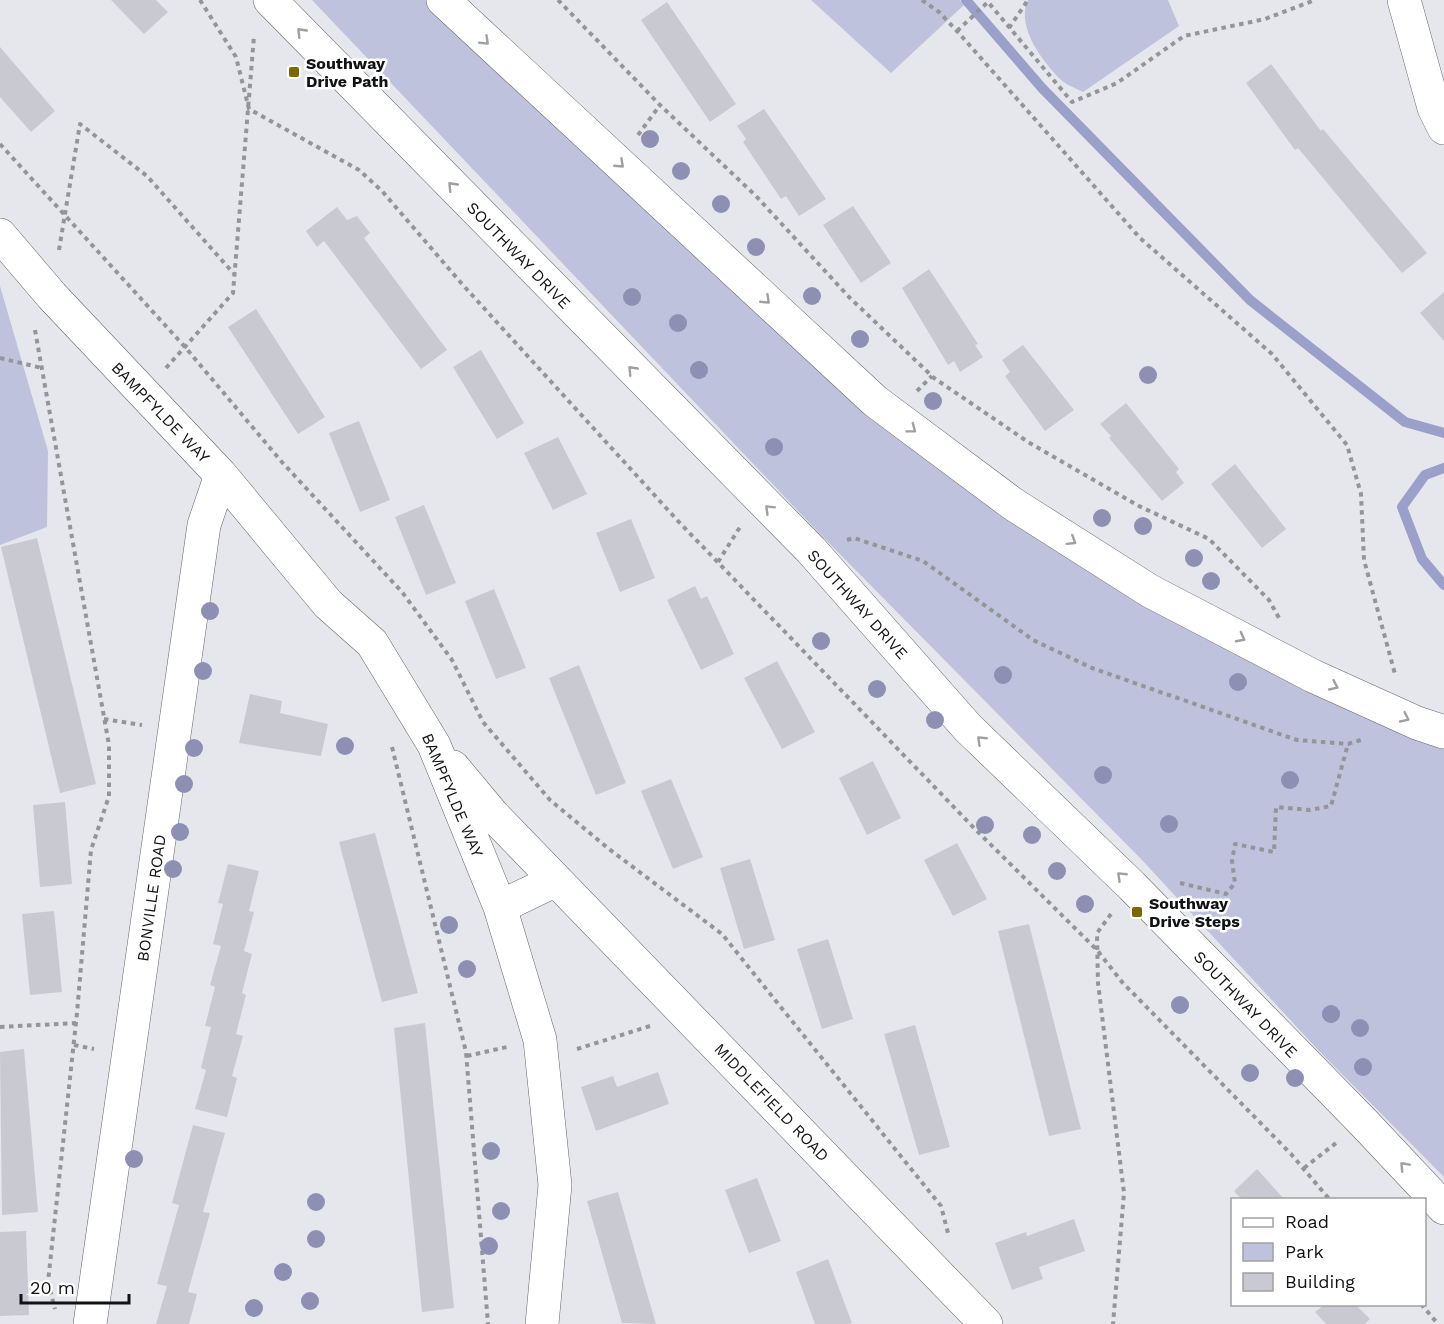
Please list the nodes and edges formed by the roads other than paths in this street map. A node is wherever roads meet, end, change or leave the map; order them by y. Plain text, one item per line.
1 (270, 0) edge
2 (443, 0) edge
3 (1404, 0) edge
4 (1444, 128) edge
5 (0, 235) edge
6 (221, 475) junction
7 (1430, 728) edge
8 (434, 745) junction
9 (556, 880) junction
10 (500, 907) junction
11 (1444, 1208) edge
12 (90, 1324) edge
13 (542, 1324) edge
14 (986, 1324) edge

11 -> 1 street, SOUTHWAY DRIVE
2 -> 7 street
3 - 4 street
5 - 6 street, BAMPFYLDE WAY
6 - 8 street, BAMPFYLDE WAY
6 - 12 street, BONVILLE ROAD
8 - 9 street, MIDDLEFIELD ROAD
8 - 10 street, BAMPFYLDE WAY
9 - 10 street
9 - 14 street, MIDDLEFIELD ROAD
10 - 13 street, BAMPFYLDE WAY

